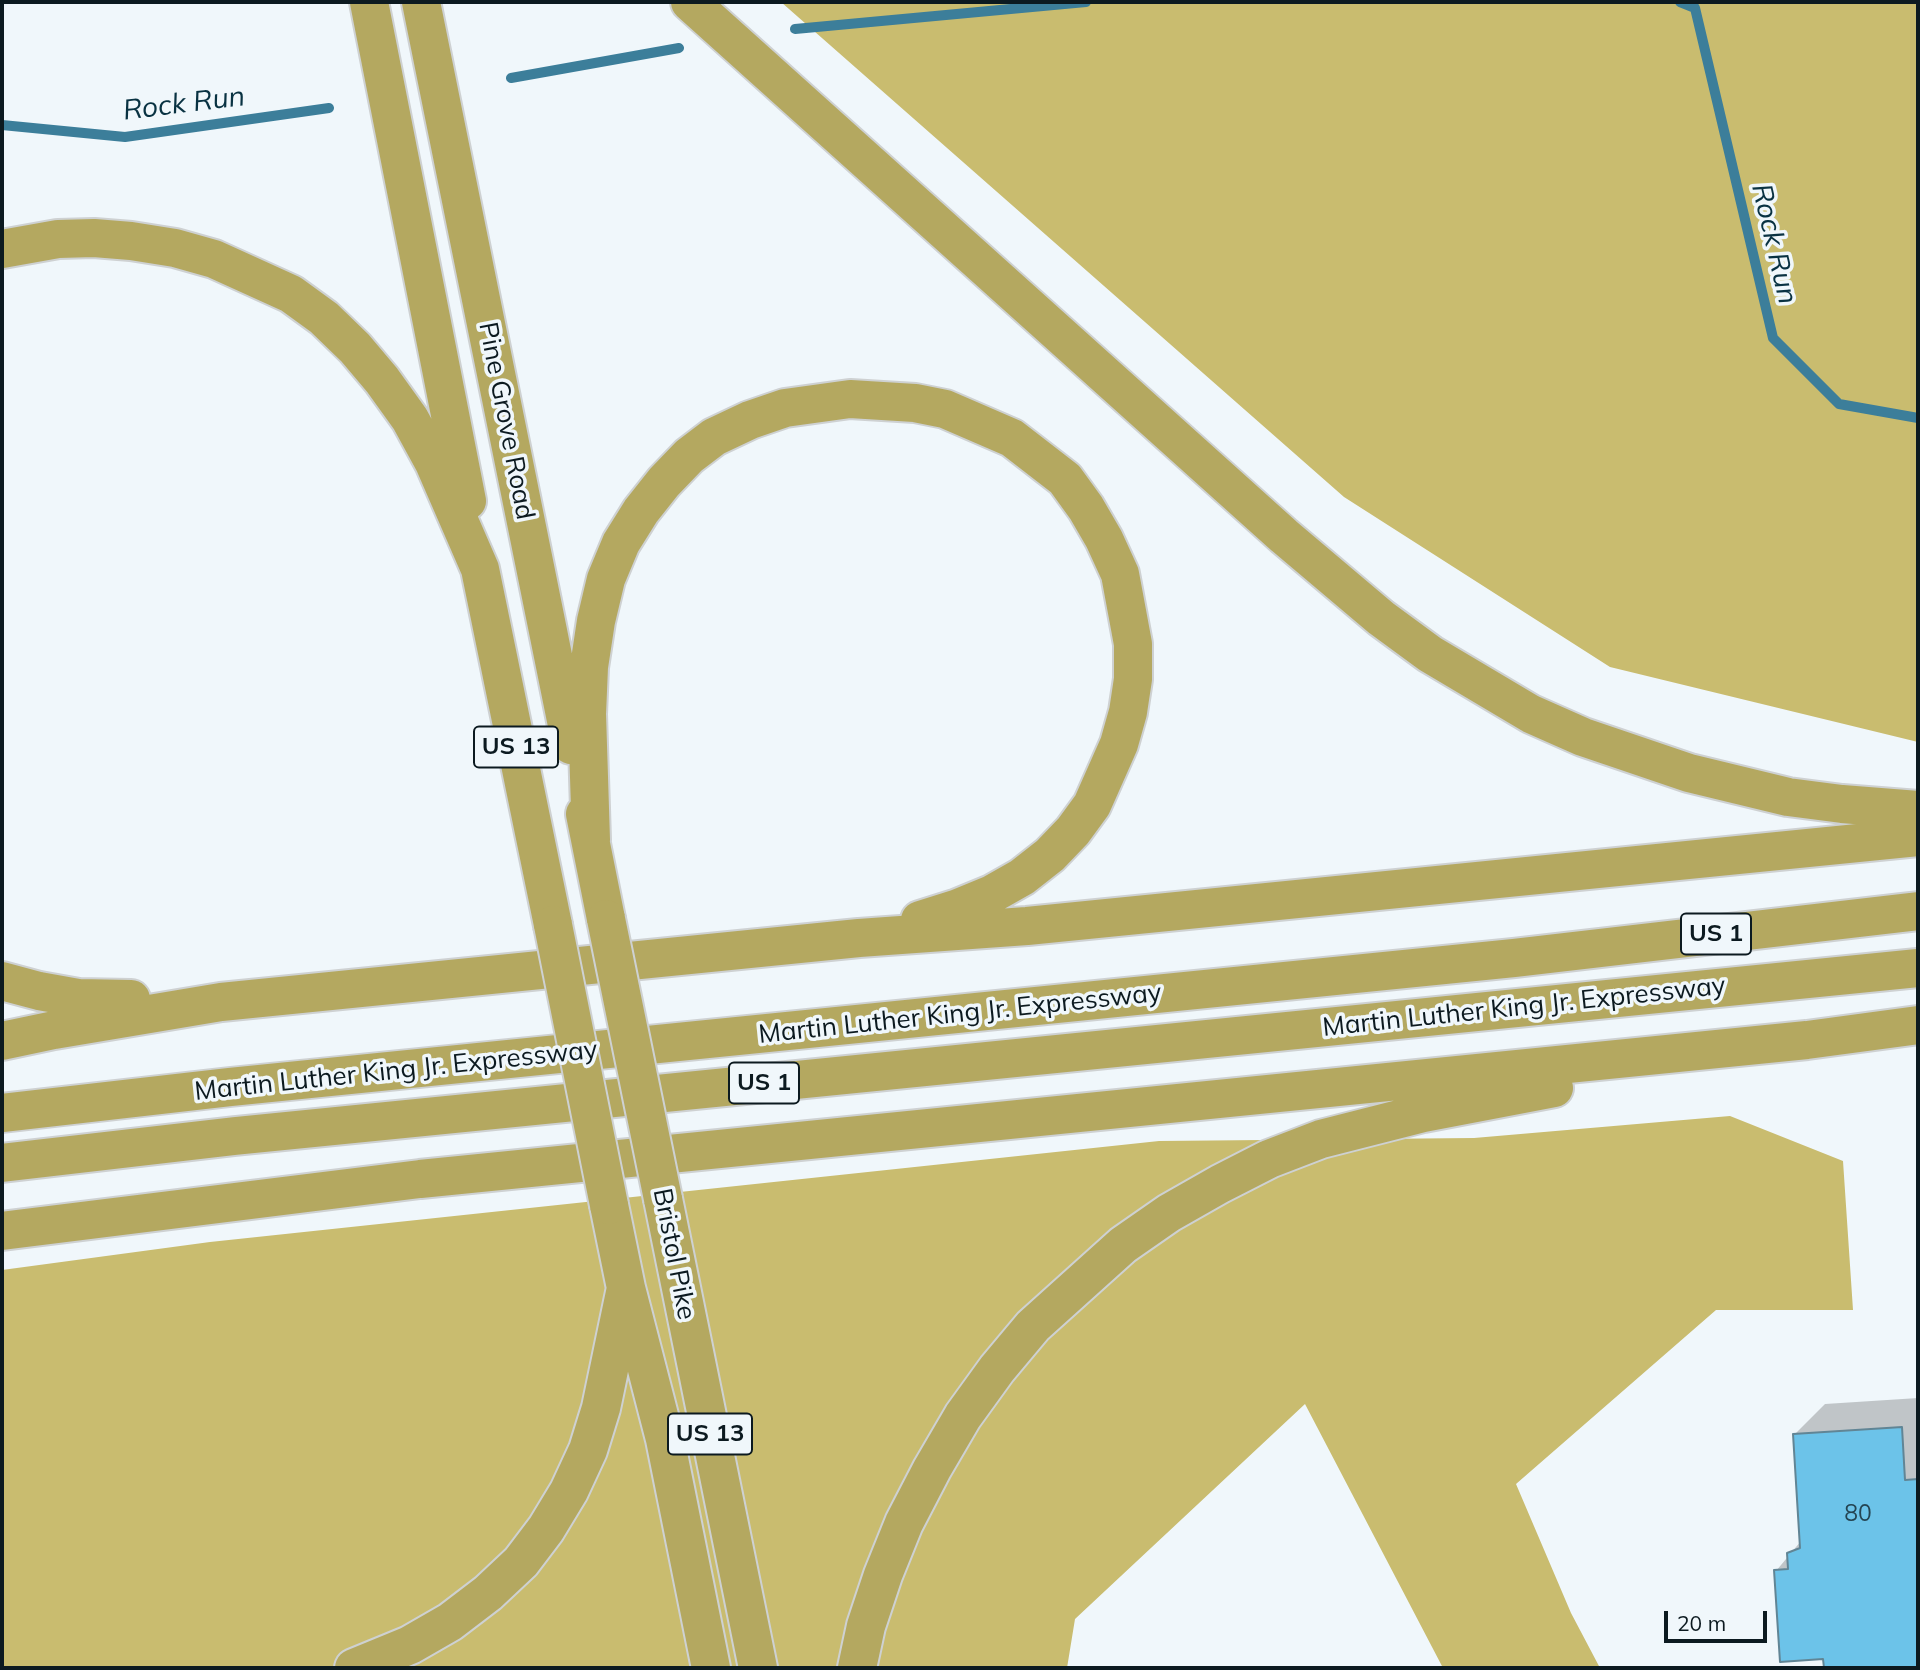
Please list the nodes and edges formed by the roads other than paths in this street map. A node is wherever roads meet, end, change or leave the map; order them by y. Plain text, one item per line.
1 (369, 2) edge
2 (422, 2) edge
3 (690, 2) edge
4 (2, 249) edge
5 (480, 569) junction
6 (1918, 810) edge
7 (1918, 837) edge
8 (591, 840) junction
9 (1918, 911) edge
10 (859, 938) junction
11 (1918, 968) edge
12 (2, 982) edge
13 (221, 1002) junction
14 (1918, 1025) edge
15 (2, 1029) edge
16 (54, 1030) junction
17 (1807, 1040) junction
18 (2, 1041) edge
19 (2, 1113) edge
20 (2, 1163) edge
21 (2, 1231) edge
22 (626, 1288) junction
23 (354, 1668) edge
24 (711, 1668) edge
25 (758, 1668) edge
26 (857, 1668) edge

1 - 5 highway, Pine Grove Road
2 - 8 highway, Pine Grove Road
3 - 6 highway
4 - 5 highway
5 - 22 highway, US 13, bridge
7 - 10 highway
8 - 10 highway
8 - 25 highway, Bristol Pike / US 13, bridge
9 - 19 highway, Martin Luther King Jr. Expressway / US 1
10 - 13 highway
11 - 20 highway, Martin Luther King Jr. Expressway / US 1
12 - 13 highway
13 - 16 highway
14 - 17 highway
15 - 16 highway
16 - 18 highway
17 - 21 highway
17 - 26 highway
22 - 23 highway
22 - 24 highway, US 13

